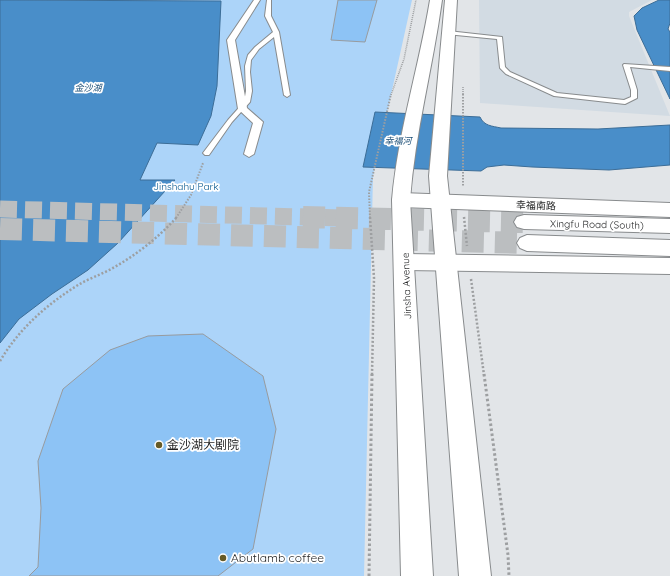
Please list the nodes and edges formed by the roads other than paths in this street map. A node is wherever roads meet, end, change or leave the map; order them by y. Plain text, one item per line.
1 (257, 0) edge
2 (269, 0) edge
3 (436, 0) edge
4 (451, 0) edge
5 (276, 32) junction
6 (448, 33) junction
7 (670, 69) edge
8 (287, 94) dead end
9 (243, 109) junction
10 (207, 153) road end
11 (249, 154) dead end
12 (402, 200) junction
13 (452, 202) junction
14 (670, 210) edge
15 (524, 222) tunnel mouth
16 (670, 226) edge
17 (527, 243) tunnel mouth
18 (670, 248) edge
19 (405, 262) junction
20 (444, 262) junction
21 (670, 266) edge
22 (417, 576) edge
23 (475, 576) edge

1 - 9 street
2 - 5 lane
3 - 12 main road, Jinsha Avenue
4 - 6 main road
5 - 8 lane
5 - 9 lane
6 - 7 lane
6 - 13 main road
9 - 10 lane
9 - 11 street
12 - 13 main road, 幸福南路
12 - 19 main road, Jinsha Avenue
13 - 14 main road, 幸福南路
13 - 20 main road
15 - 16 main road, Xingfu Road (South)
17 - 18 main road, Xingfu Road (South)
19 - 20 main road
19 - 22 main road, Jinsha Avenue
20 - 21 main road
20 - 23 main road

